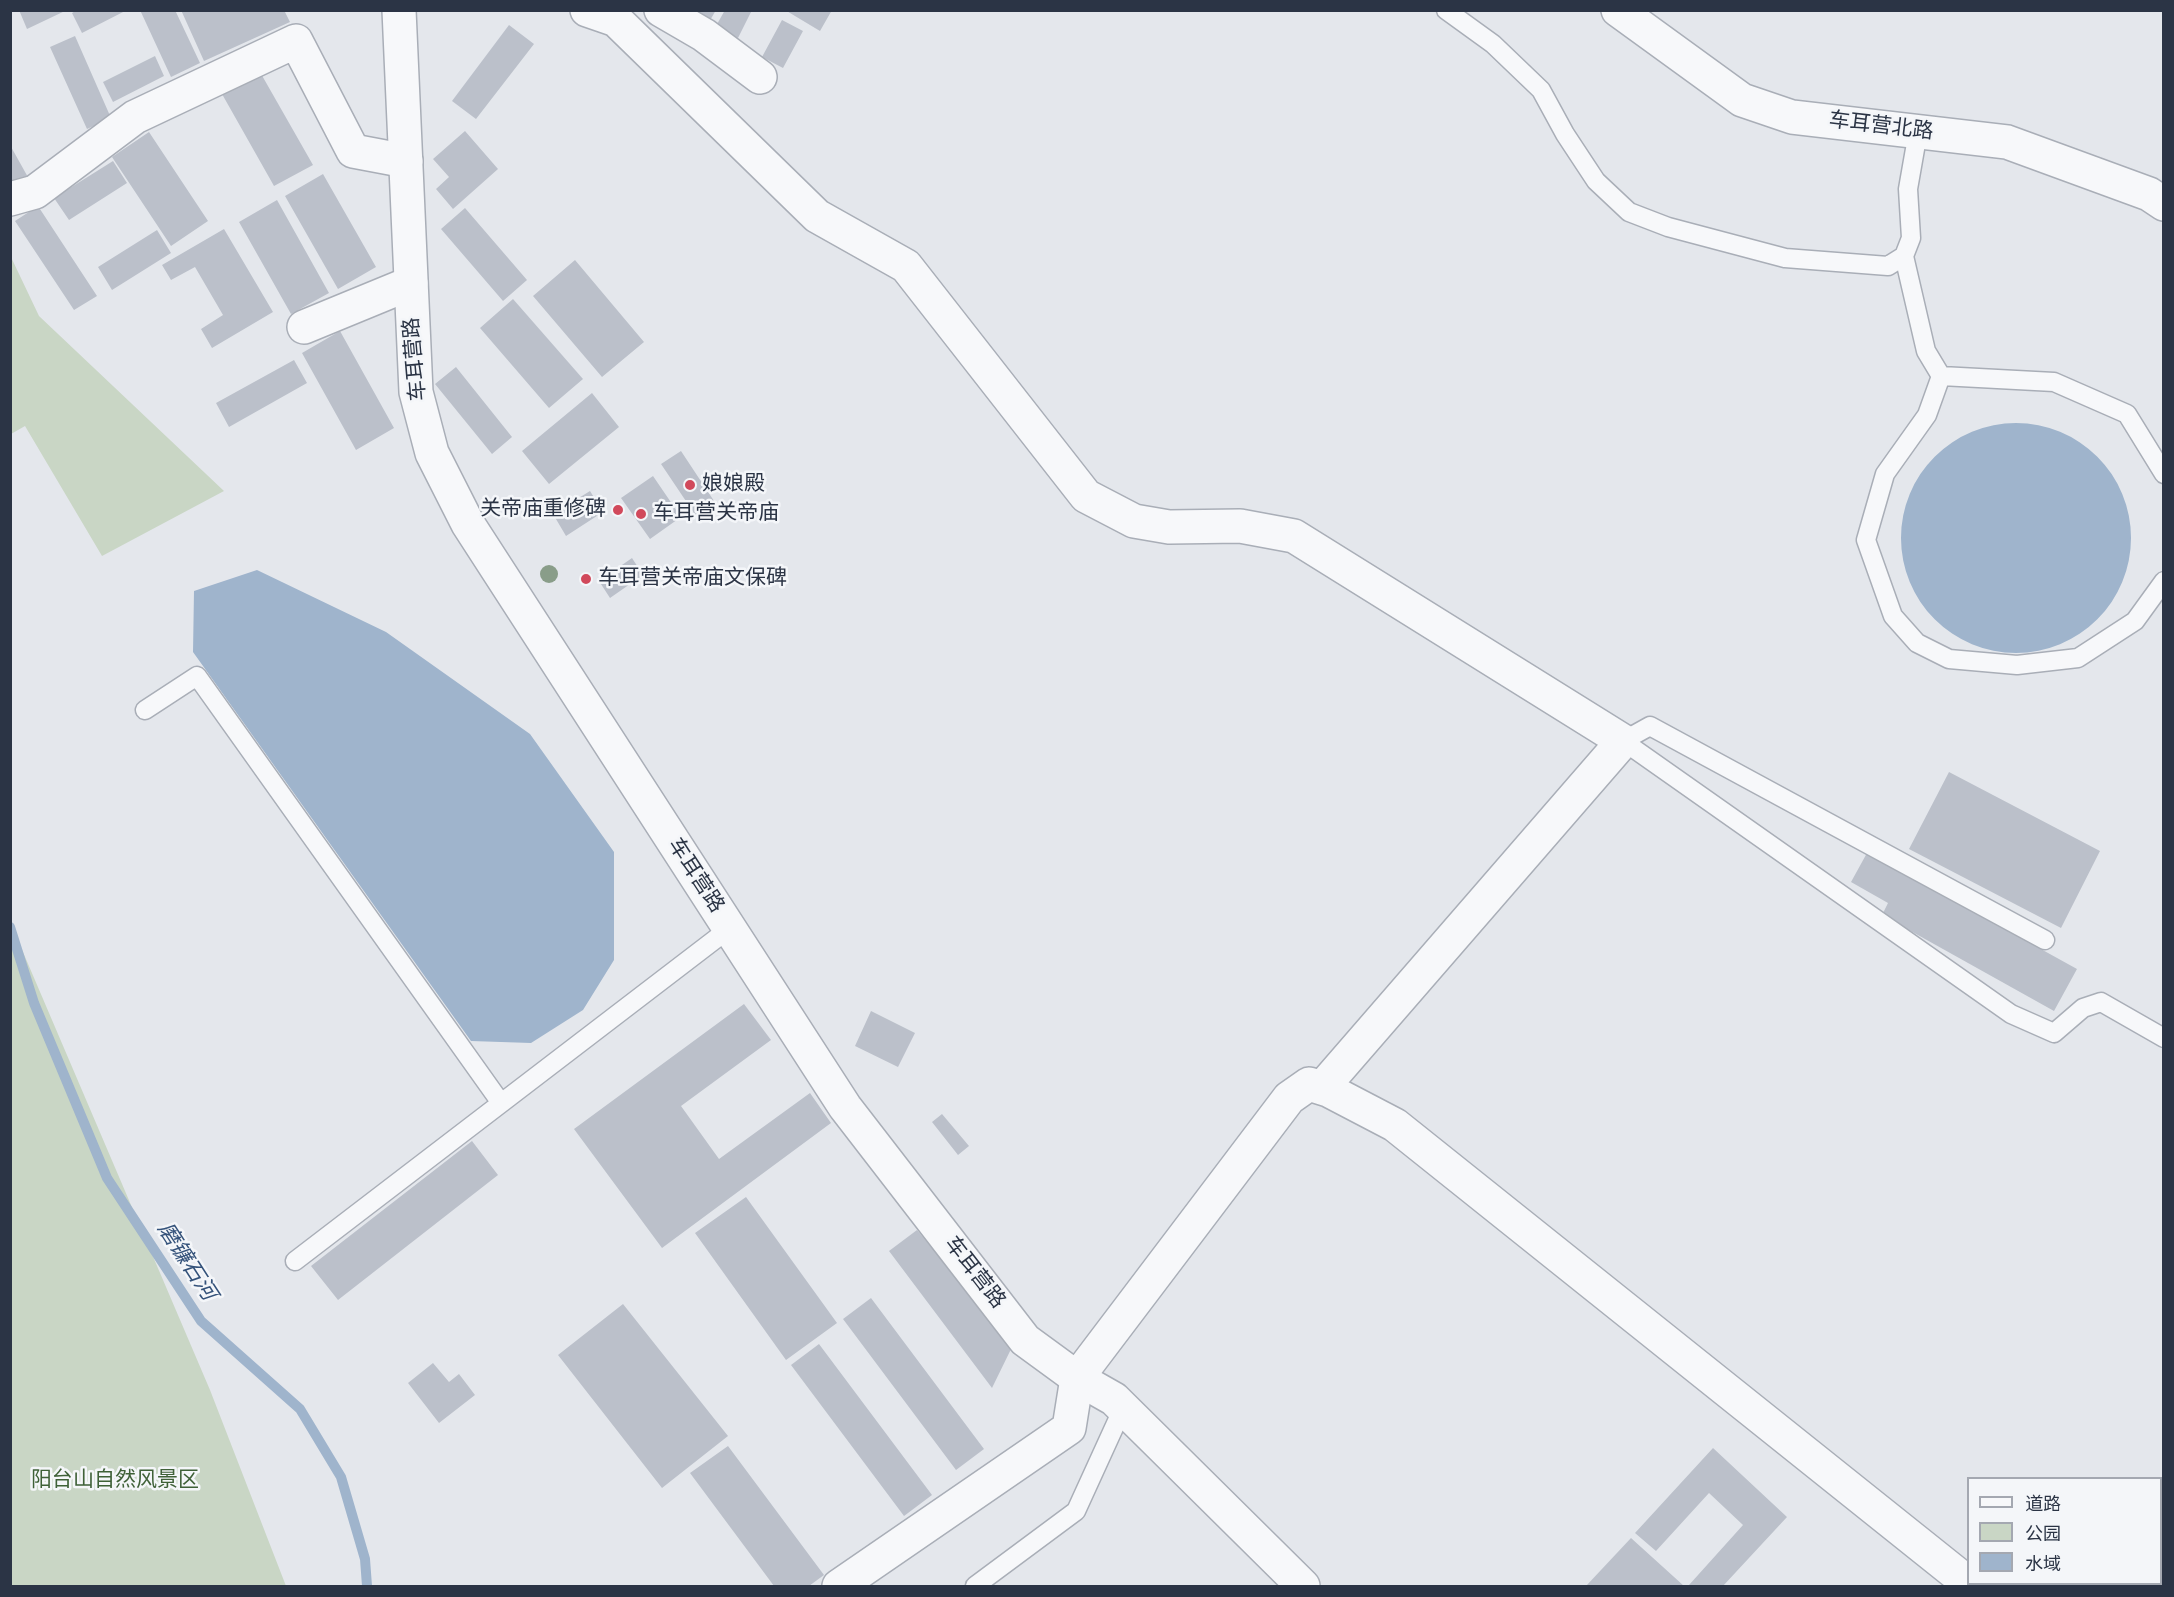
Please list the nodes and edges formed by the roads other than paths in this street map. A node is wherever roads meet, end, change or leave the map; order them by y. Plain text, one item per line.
1 (399, 10) edge
2 (587, 10) edge
3 (661, 10) edge
4 (1446, 10) edge
5 (1618, 10) edge
6 (760, 77) dead end
7 (1918, 132) junction
8 (406, 161) junction
9 (10, 199) edge
10 (2163, 204) edge
11 (1904, 256) junction
12 (411, 283) junction
13 (304, 327) dead end
14 (1941, 376) junction
15 (2163, 474) edge
16 (2163, 581) edge
17 (145, 710) dead end
18 (1623, 741) junction
19 (730, 928) junction
20 (2045, 940) dead end
21 (2163, 1038) edge
22 (1322, 1088) junction
23 (501, 1103) junction
24 (295, 1261) dead end
25 (1077, 1378) junction
26 (1123, 1408) junction
27 (1967, 1581) edge
28 (839, 1587) edge
29 (975, 1587) edge
30 (1303, 1587) edge

1 - 8 street, 车耳营路
2 - 18 street
3 - 6 street
4 - 11 lane
5 - 7 street, 车耳营北路
7 - 10 street, 车耳营北路
7 - 11 lane
8 - 9 street
8 - 12 street, 车耳营路
11 - 14 lane
12 - 13 street
12 - 19 street, 车耳营路
14 - 15 lane
14 - 16 lane
17 - 23 lane
18 - 20 lane
18 - 21 lane
18 - 22 street
19 - 23 lane
19 - 25 street, 车耳营路
22 - 25 street
22 - 27 street
23 - 24 lane
25 - 26 street, 车耳营路
25 - 28 street
26 - 29 lane
26 - 30 street, 车耳营路

